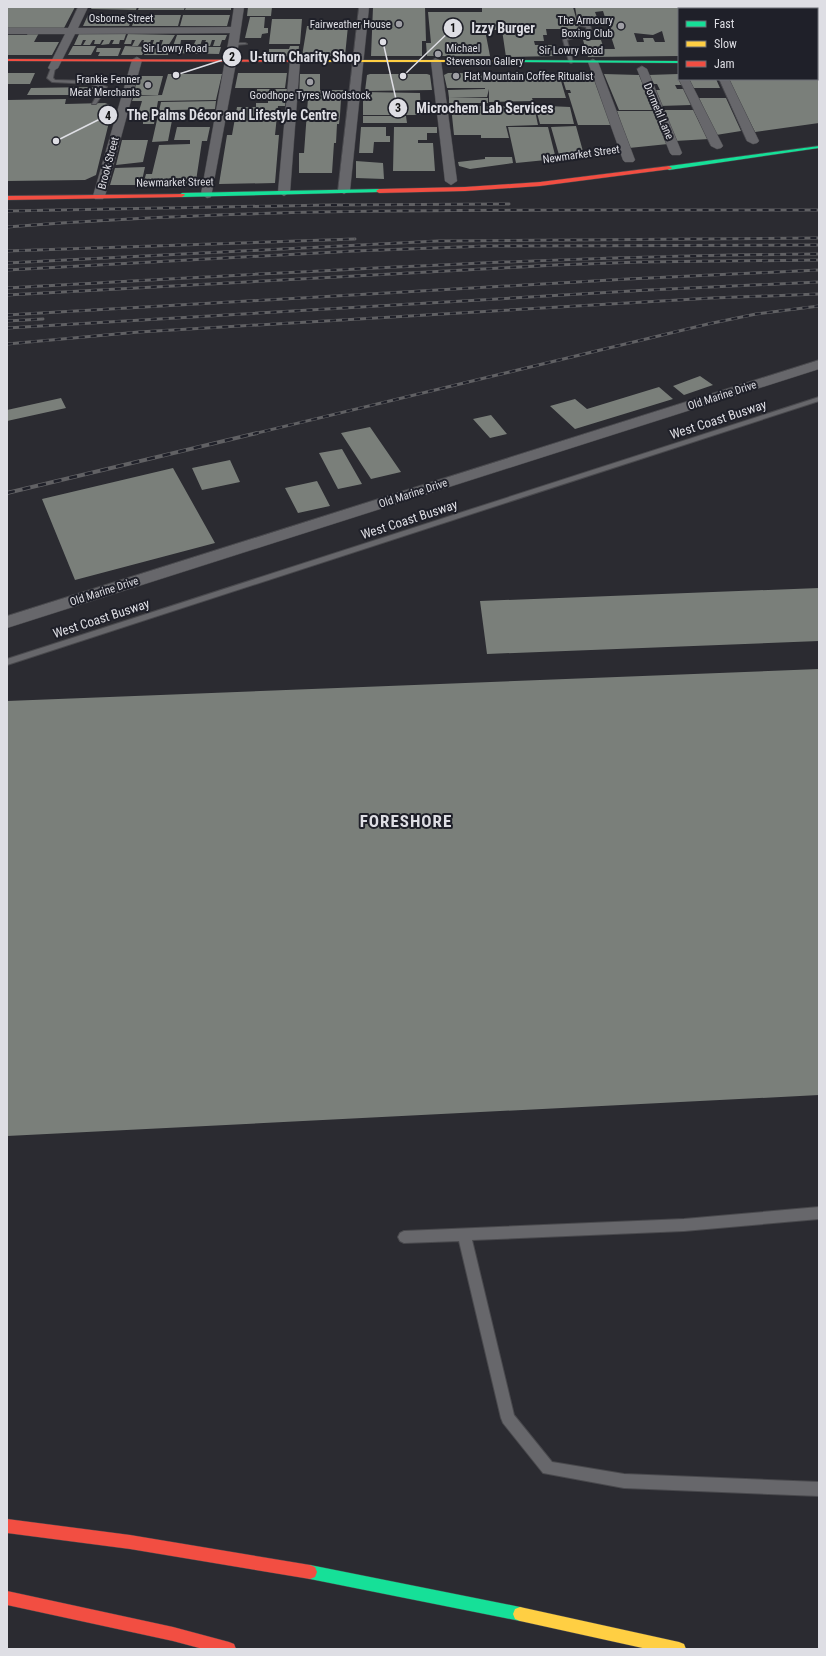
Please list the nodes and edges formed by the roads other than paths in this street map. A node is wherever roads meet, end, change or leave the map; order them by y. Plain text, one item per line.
1 (83, 7) edge
2 (240, 7) edge
3 (364, 7) edge
4 (578, 24) dead end
5 (72, 30) junction
6 (236, 30) junction
7 (7, 31) edge
8 (234, 44) junction
9 (245, 44) dead end
10 (7, 60) edge
11 (571, 62) junction
12 (678, 62) edge
13 (55, 64) junction
14 (135, 64) junction
15 (231, 64) junction
16 (295, 65) junction
17 (358, 65) junction
18 (436, 65) junction
19 (595, 66) junction
20 (7, 67) edge
21 (642, 69) junction
22 (678, 70) edge
23 (684, 80) edge
24 (724, 80) edge
25 (94, 103) dead end
26 (766, 140) dead end
27 (749, 142) joint
28 (717, 146) dead end
29 (819, 147) edge
30 (676, 153) dead end
31 (629, 160) dead end
32 (464, 179) dead end
33 (451, 181) junction
34 (344, 190) junction
35 (284, 192) junction
36 (207, 194) junction
37 (99, 196) junction
38 (7, 198) edge
39 (819, 364) edge
40 (819, 399) edge
41 (7, 622) edge
42 (7, 662) edge
43 (819, 1213) edge
44 (464, 1235) junction
45 (404, 1237) dead end
46 (819, 1489) edge
47 (7, 1526) edge
48 (7, 1598) edge
49 (229, 1649) edge
50 (679, 1649) edge

1 - 5 street
2 - 6 street
3 - 17 street
4 - 11 lane
5 - 6 street, Osborne Street
5 - 7 street, Osborne Street
5 - 13 street
6 - 8 street
8 - 9 lane
8 - 15 street
10 - 13 main road, Sir Lowry Road
11 - 18 main road, Sir Lowry Road
11 - 19 main road, Sir Lowry Road
12 - 19 main road, Sir Lowry Road
13 - 14 main road, Sir Lowry Road
13 - 20 main road, Sir Lowry Road
13 - 25 lane
14 - 15 main road, Sir Lowry Road
14 - 37 street, Brook Street
15 - 16 main road, Sir Lowry Road
15 - 36 street
16 - 17 main road, Sir Lowry Road
16 - 35 street
17 - 18 main road, Sir Lowry Road
17 - 34 street
18 - 19 main road, Sir Lowry Road
18 - 33 street
19 - 21 main road, Sir Lowry Road
19 - 31 street
21 - 22 main road, Sir Lowry Road
21 - 30 street, Dormehl Lane
23 - 28 street
24 - 27 street
26 - 27 main road
29 - 34 main road, Newmarket Street
32 - 33 main road, Newmarket Street
33 - 34 main road, Newmarket Street
34 - 35 main road, Newmarket Street
35 - 36 main road, Newmarket Street
36 - 37 main road, Newmarket Street
37 - 38 main road, Newmarket Street
39 - 41 street, Old Marine Drive
40 - 42 lane, West Coast Busway
43 - 44 lane
44 - 45 lane
44 - 46 lane
47 - 50 main road
48 - 49 main road

